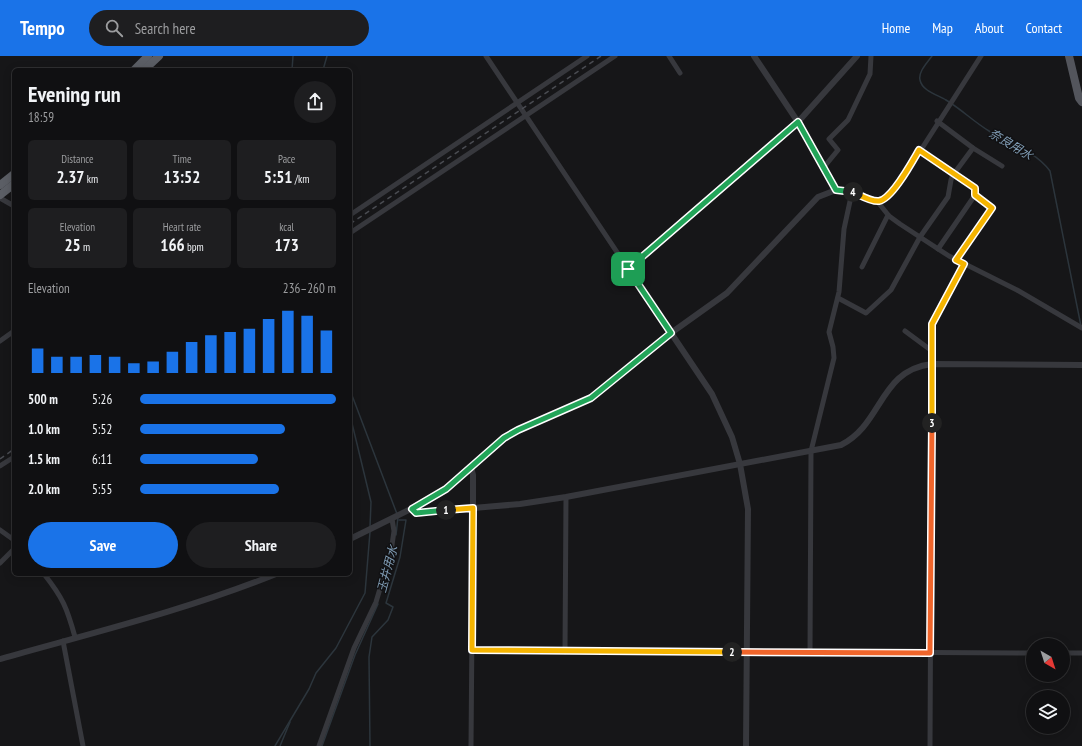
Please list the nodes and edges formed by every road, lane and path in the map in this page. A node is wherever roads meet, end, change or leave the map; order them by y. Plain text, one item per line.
1 (148, 56) edge
2 (159, 56) edge
3 (486, 56) edge
4 (587, 56) edge
5 (615, 56) edge
6 (668, 56) edge
7 (754, 56) edge
8 (857, 56) edge
9 (871, 56) edge
10 (981, 56) edge
11 (1069, 56) edge
12 (136, 68) edge
13 (146, 68) edge
14 (680, 73) dead end
15 (517, 102) junction
16 (1082, 102) edge
17 (526, 116) junction
18 (938, 121) junction
19 (798, 122) junction
20 (974, 148) junction
21 (919, 150) junction
22 (1002, 166) dead end
23 (824, 167) junction
24 (954, 175) junction
25 (12, 176) edge
26 (0, 185) edge
27 (12, 186) edge
28 (836, 190) junction
29 (852, 192) junction
30 (975, 195) junction
31 (0, 196) edge
32 (877, 202) junction
33 (12, 205) edge
34 (888, 214) junction
35 (352, 215) edge
36 (352, 232) edge
37 (920, 237) junction
38 (938, 249) junction
39 (956, 260) junction
40 (964, 264) junction
41 (862, 267) dead end
42 (628, 269) junction
43 (838, 298) junction
44 (1082, 328) edge
45 (905, 331) dead end
46 (12, 332) edge
47 (671, 333) junction
48 (0, 341) edge
49 (932, 351) junction
50 (932, 364) junction
51 (1082, 365) edge
52 (811, 451) junction
53 (12, 458) edge
54 (740, 464) junction
55 (0, 466) edge
56 (471, 467) junction
57 (566, 497) junction
58 (473, 508) junction
59 (412, 509) junction
60 (393, 519) junction
61 (0, 530) edge
62 (352, 538) edge
63 (12, 539) edge
64 (12, 551) edge
65 (0, 563) edge
66 (46, 576) edge
67 (271, 576) edge
68 (75, 637) junction
69 (63, 641) junction
70 (472, 650) junction
71 (565, 652) junction
72 (746, 652) junction
73 (810, 653) junction
74 (930, 653) junction
75 (1026, 653) edge
76 (1070, 653) edge
77 (1082, 653) edge
78 (0, 659) edge
79 (83, 746) edge
80 (319, 746) edge
81 (471, 746) edge
82 (746, 746) edge
83 (930, 746) edge

1 - 12 highway
2 - 13 highway
3 - 15 street
4 - 15 street
5 - 17 street
6 - 14 street
7 - 19 street
8 - 19 street
9 - 23 street
10 - 18 street
11 - 16 main road
15 - 17 street
15 - 35 street
17 - 36 street
17 - 42 street
18 - 20 street
18 - 21 street
19 - 23 street
19 - 42 street
20 - 22 street
20 - 24 street
21 - 24 street
21 - 32 street
23 - 28 street
24 - 30 street
24 - 37 street
25 - 26 highway
27 - 31 highway
28 - 29 street
28 - 47 street
29 - 32 street
29 - 43 street
30 - 38 street
30 - 39 street
31 - 33 street
32 - 34 street
34 - 37 street
34 - 41 street
37 - 38 street
37 - 43 street
38 - 39 street
39 - 40 street
40 - 44 street
40 - 49 street
42 - 47 street
43 - 52 street
45 - 49 street
46 - 48 street
47 - 54 street
47 - 56 street
49 - 50 street
50 - 51 street
50 - 52 street
50 - 74 street
52 - 54 street
52 - 73 street
53 - 55 street
54 - 57 street
54 - 72 street
56 - 58 street
56 - 59 street
57 - 58 street
57 - 71 street
58 - 59 street
58 - 70 street
59 - 60 street
60 - 62 street
60 - 80 street
61 - 63 street
64 - 65 street
66 - 68 street
67 - 68 street
68 - 69 street
69 - 78 street
69 - 79 street
70 - 71 street
70 - 81 street
71 - 72 street
72 - 73 street
72 - 82 street
73 - 74 street
74 - 75 street
74 - 83 street
76 - 77 street

